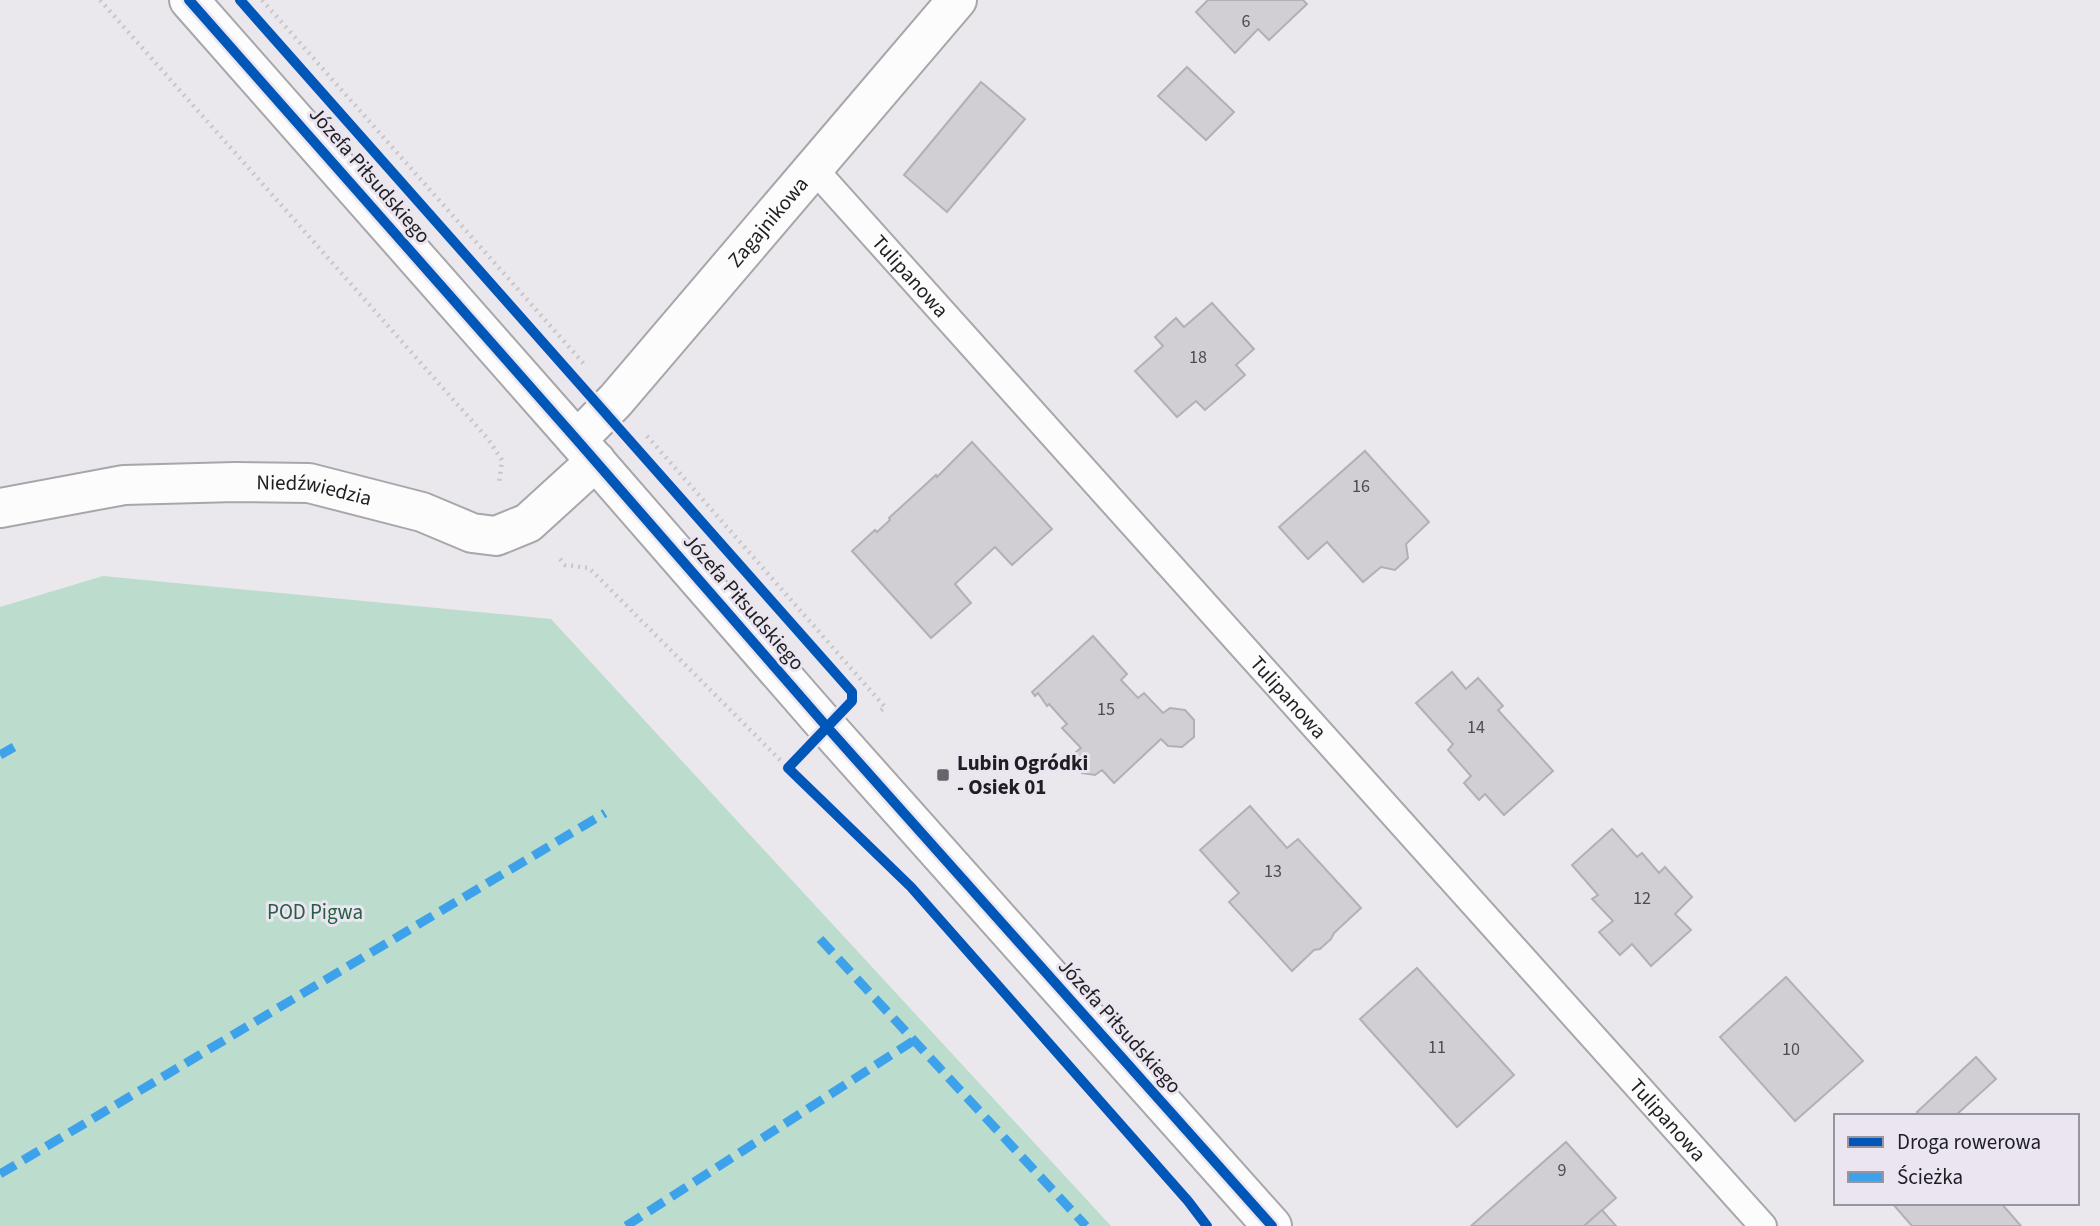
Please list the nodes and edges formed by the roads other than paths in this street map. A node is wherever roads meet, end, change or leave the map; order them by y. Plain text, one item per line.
1 (189, 0) edge
2 (957, 0) edge
3 (814, 169) junction
4 (586, 450) junction
5 (0, 508) edge
6 (1272, 1226) edge
7 (1763, 1226) edge

1 - 4 street, Józefa Piłsudskiego
2 - 3 street, Zagajnikowa
3 - 4 street, Zagajnikowa
3 - 7 lane, Tulipanowa
4 - 5 street, Niedźwiedzia
4 - 6 street, Józefa Piłsudskiego

